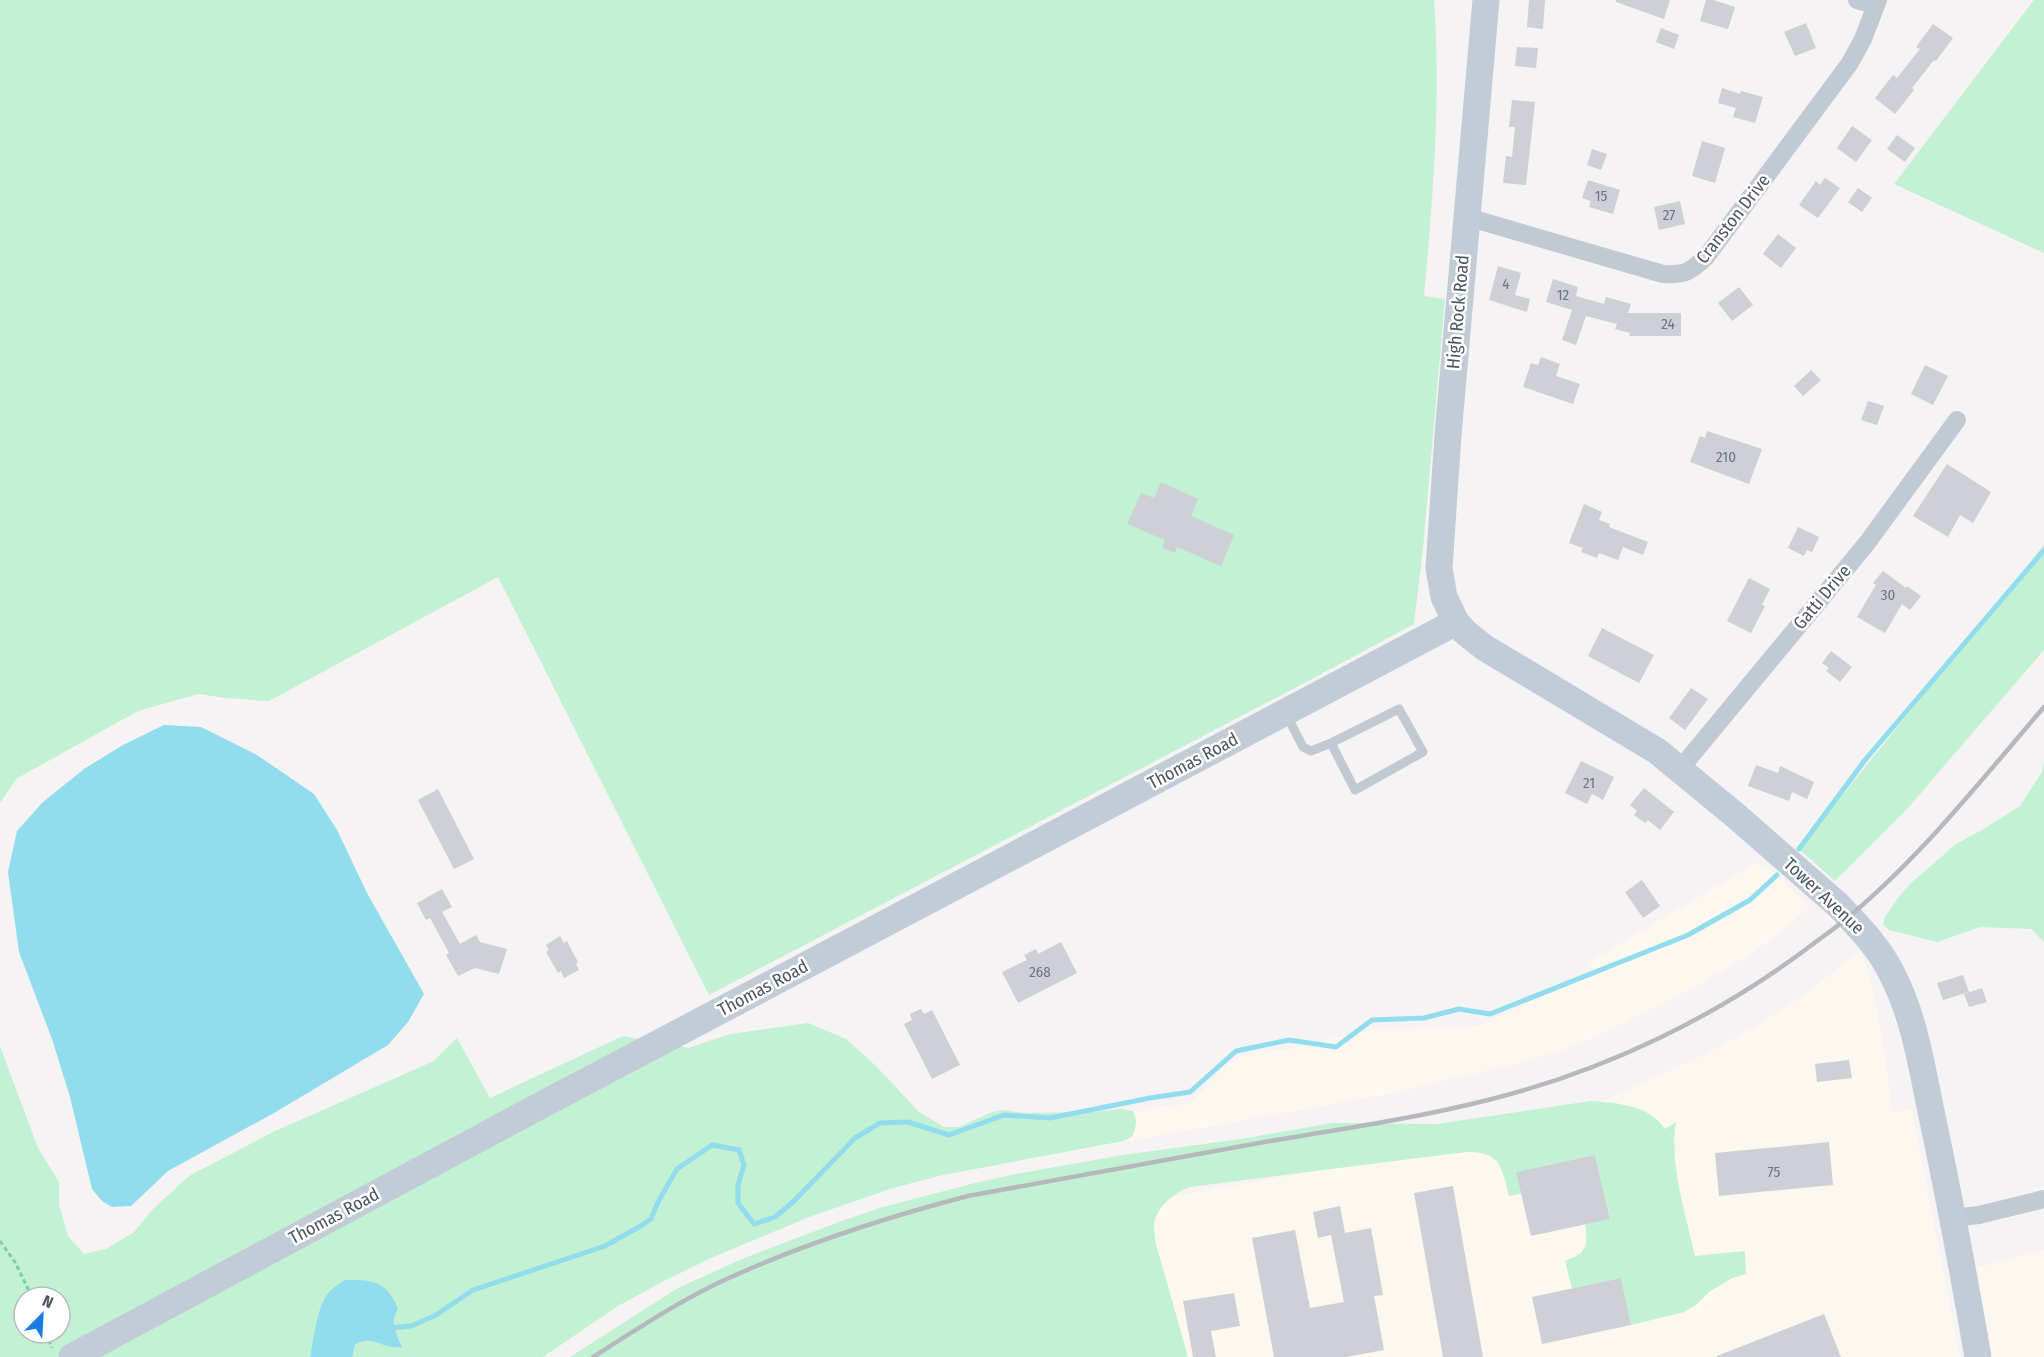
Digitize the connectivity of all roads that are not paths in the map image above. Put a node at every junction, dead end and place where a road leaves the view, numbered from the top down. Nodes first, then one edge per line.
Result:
1 (1486, 0) edge
2 (1857, 0) edge
3 (1876, 2) edge
4 (1467, 217) junction
5 (1957, 420) dead end
6 (1456, 622) junction
7 (1284, 712) junction
8 (1331, 743) junction
9 (1680, 769) junction
10 (2044, 1199) edge
11 (1952, 1218) junction
12 (62, 1354) edge
13 (1978, 1357) edge

1 - 4 main road, High Rock Road
2 - 3 street
3 - 4 street, Cranston Drive
4 - 6 main road, High Rock Road
5 - 9 street, Gatti Drive
6 - 7 main road, Thomas Road
6 - 9 main road, Tower Avenue
7 - 8 lane
7 - 12 main road, Thomas Road
8 - 8 lane
9 - 11 main road, Tower Avenue
10 - 11 street
11 - 13 main road, Tower Avenue

